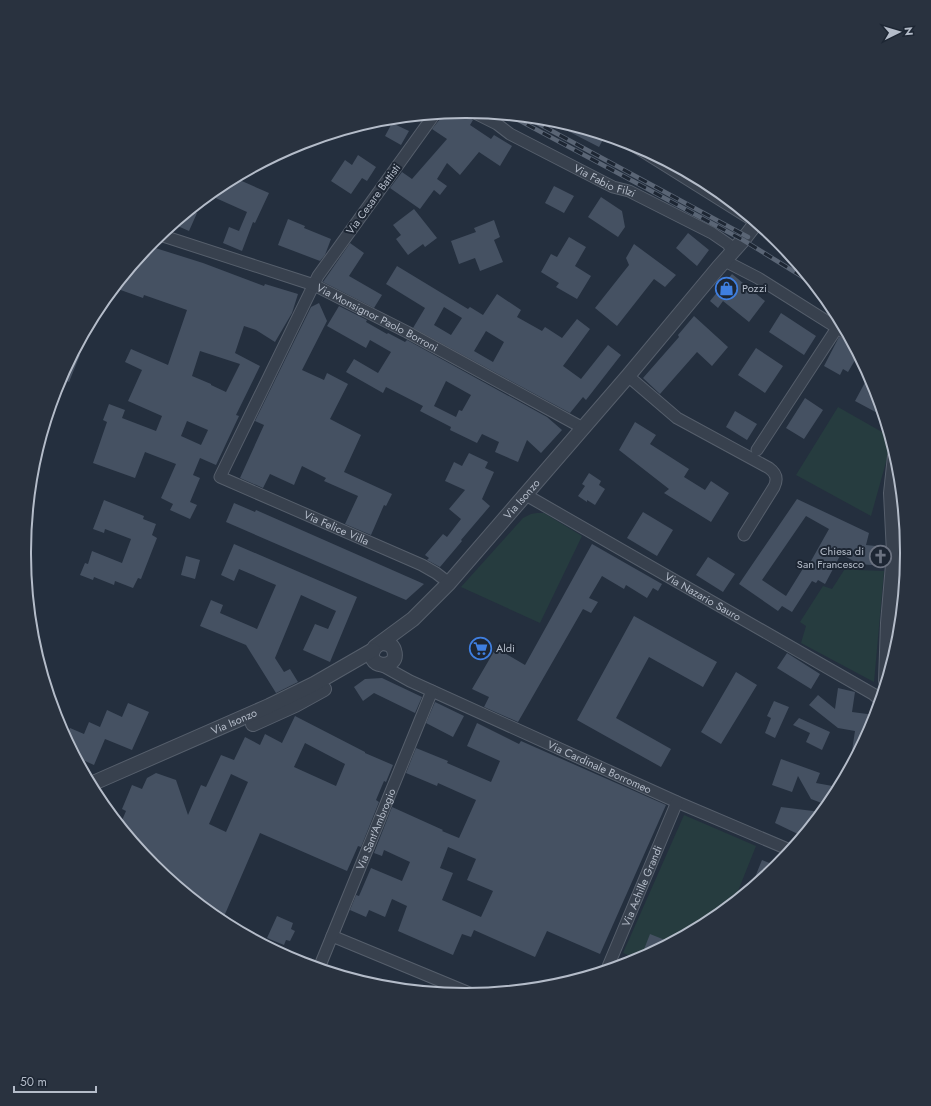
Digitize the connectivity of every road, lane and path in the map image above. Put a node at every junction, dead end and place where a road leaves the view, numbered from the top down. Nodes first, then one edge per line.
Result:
1 (486, 119) edge
2 (431, 120) edge
3 (752, 226) edge
4 (167, 237) edge
5 (729, 257) junction
6 (314, 285) junction
7 (837, 328) edge
8 (840, 333) edge
9 (628, 376) junction
10 (583, 428) junction
11 (757, 450) dead end
12 (893, 474) edge
13 (220, 477) joint
14 (526, 495) junction
15 (744, 535) dead end
16 (449, 583) junction
17 (888, 623) junction
18 (892, 638) edge
19 (386, 650) junction
20 (887, 658) edge
21 (381, 665) junction
22 (410, 681) junction
23 (432, 691) junction
24 (876, 696) edge
25 (96, 781) edge
26 (100, 788) edge
27 (677, 802) junction
28 (784, 848) edge
29 (332, 936) junction
30 (321, 962) edge
31 (610, 962) edge
32 (457, 988) edge

1 - 5 street, Via Fabio Filzi
2 - 6 street, Via Cesare Battisti
3 - 5 street, Via Isonzo
4 - 6 street, Via Monsignor Paolo Borroni
5 - 7 street, Via Fabio Filzi
5 - 9 street, Via Isonzo
6 - 10 street, Via Monsignor Paolo Borroni
6 - 13 street, Via Cesare Battisti
8 - 11 street
9 - 10 street, Via Isonzo
9 - 15 street
10 - 14 street, Via Isonzo
12 - 17 street
13 - 16 street, Via Felice Villa
14 - 16 street, Via Isonzo
14 - 24 street, Via Nazario Sauro
16 - 19 street, Via Isonzo
17 - 18 street
17 - 20 street
19 - 21 street
19 - 22 street
19 - 25 street, Via Isonzo
21 - 22 street, Via Cardinale Borromeo
21 - 26 street, Via Isonzo
22 - 23 street, Via Cardinale Borromeo
23 - 27 street, Via Cardinale Borromeo
23 - 29 street, Via Sant'Ambrogio
27 - 28 street, Via Cardinale Borromeo
27 - 31 street, Via Achille Grandi
29 - 30 street, Via Sant'Ambrogio
29 - 32 street

